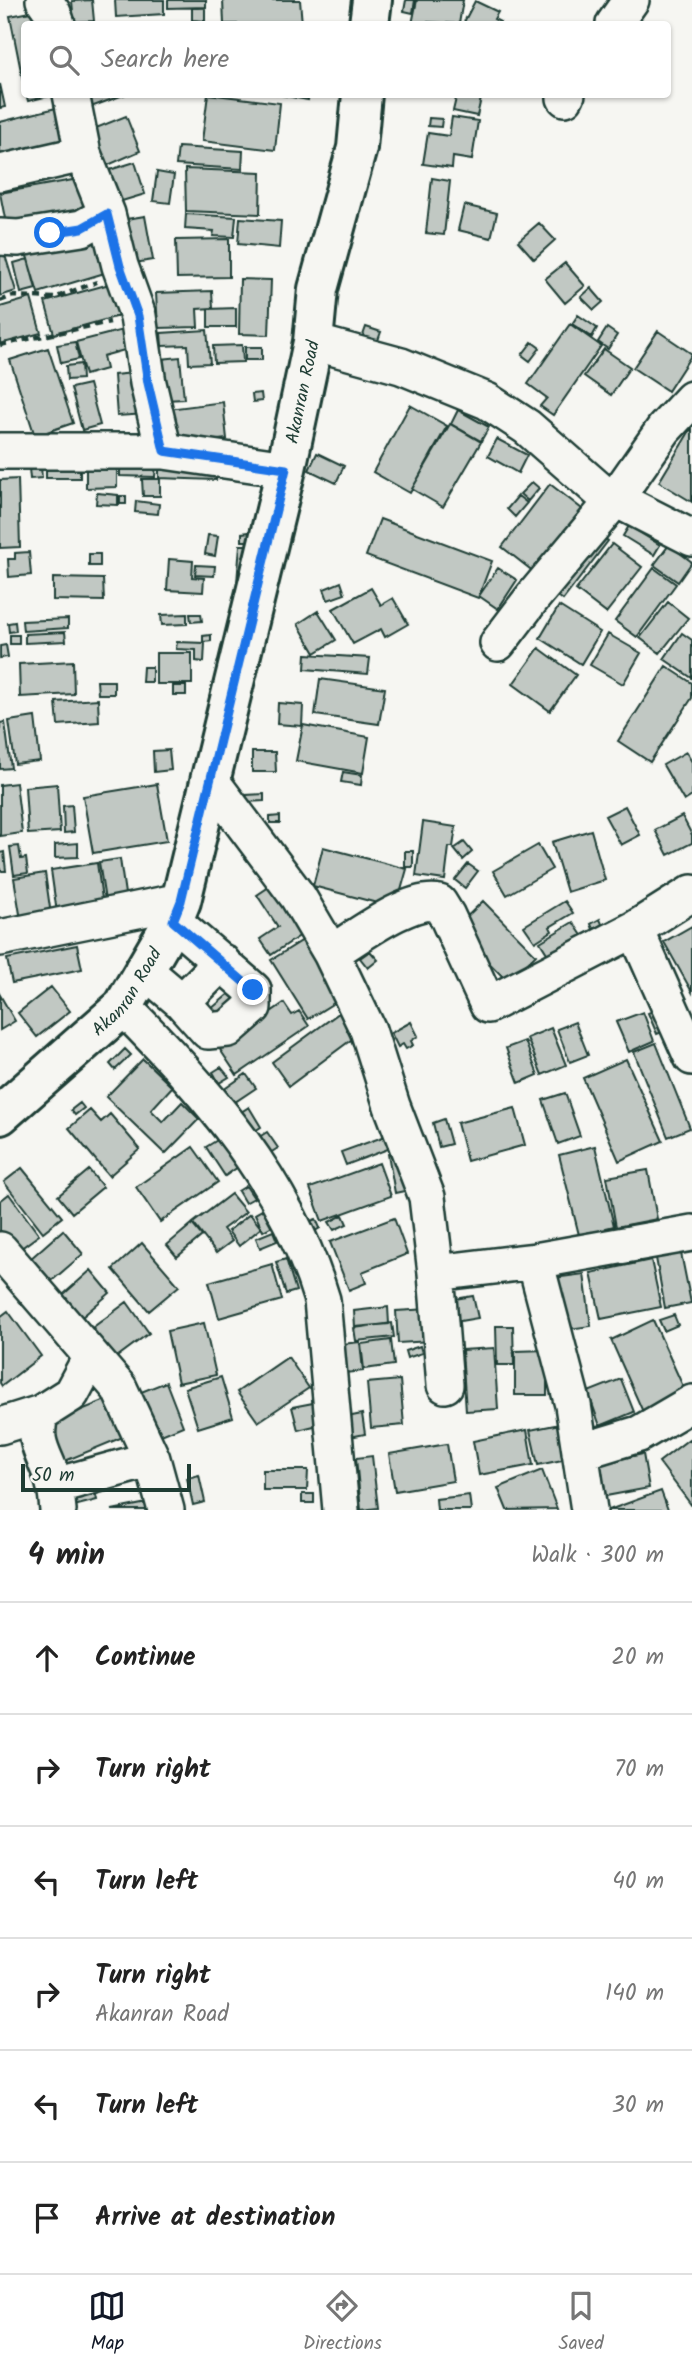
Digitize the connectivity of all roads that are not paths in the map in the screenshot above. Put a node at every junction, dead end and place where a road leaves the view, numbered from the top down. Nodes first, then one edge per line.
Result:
1 (44, 0) edge
2 (372, 0) edge
3 (631, 0) edge
4 (56, 21) edge
5 (369, 21) edge
6 (616, 21) edge
7 (72, 98) edge
8 (362, 98) edge
9 (83, 154) junction
10 (0, 173) edge
11 (107, 214) junction
12 (0, 237) edge
13 (313, 342) junction
14 (692, 399) edge
15 (0, 451) edge
16 (164, 451) junction
17 (286, 469) junction
18 (615, 499) junction
19 (692, 538) edge
20 (498, 643) dead end
21 (209, 778) junction
22 (692, 893) edge
23 (177, 911) junction
24 (635, 929) junction
25 (0, 938) edge
26 (331, 953) junction
27 (222, 962) junction
28 (143, 969) junction
29 (182, 1002) junction
30 (123, 1007) junction
31 (692, 1057) edge
32 (0, 1115) edge
33 (692, 1233) edge
34 (0, 1250) edge
35 (536, 1261) junction
36 (436, 1273) junction
37 (90, 1357) junction
38 (445, 1385) dead end
39 (692, 1403) edge
40 (41, 1413) junction
41 (0, 1426) edge
42 (580, 1452) junction
43 (152, 1459) junction
44 (57, 1498) edge
45 (166, 1510) edge
46 (341, 1510) edge
47 (589, 1510) edge

1 - 4 street
2 - 5 main road
3 - 6 street
7 - 9 street
8 - 13 main road, Akanran Road
9 - 10 street
9 - 11 street
11 - 12 street
11 - 16 street
13 - 17 main road, Akanran Road
13 - 18 street
14 - 18 street
15 - 16 street
16 - 17 street
17 - 21 main road, Akanran Road
18 - 19 street
18 - 20 street
21 - 23 main road, Akanran Road
21 - 26 street
22 - 24 street
23 - 25 street
23 - 27 street
23 - 28 main road, Akanran Road
24 - 26 street
24 - 31 street
26 - 36 street
27 - 29 street
27 - 29 street
28 - 29 street
28 - 30 main road, Akanran Road
30 - 32 main road, Akanran Road
30 - 46 street
33 - 35 street
34 - 37 street
35 - 36 street
35 - 42 street
36 - 38 street
37 - 40 street
37 - 43 street
39 - 42 street
40 - 41 street
40 - 44 street
42 - 47 street
43 - 44 street
43 - 45 street

